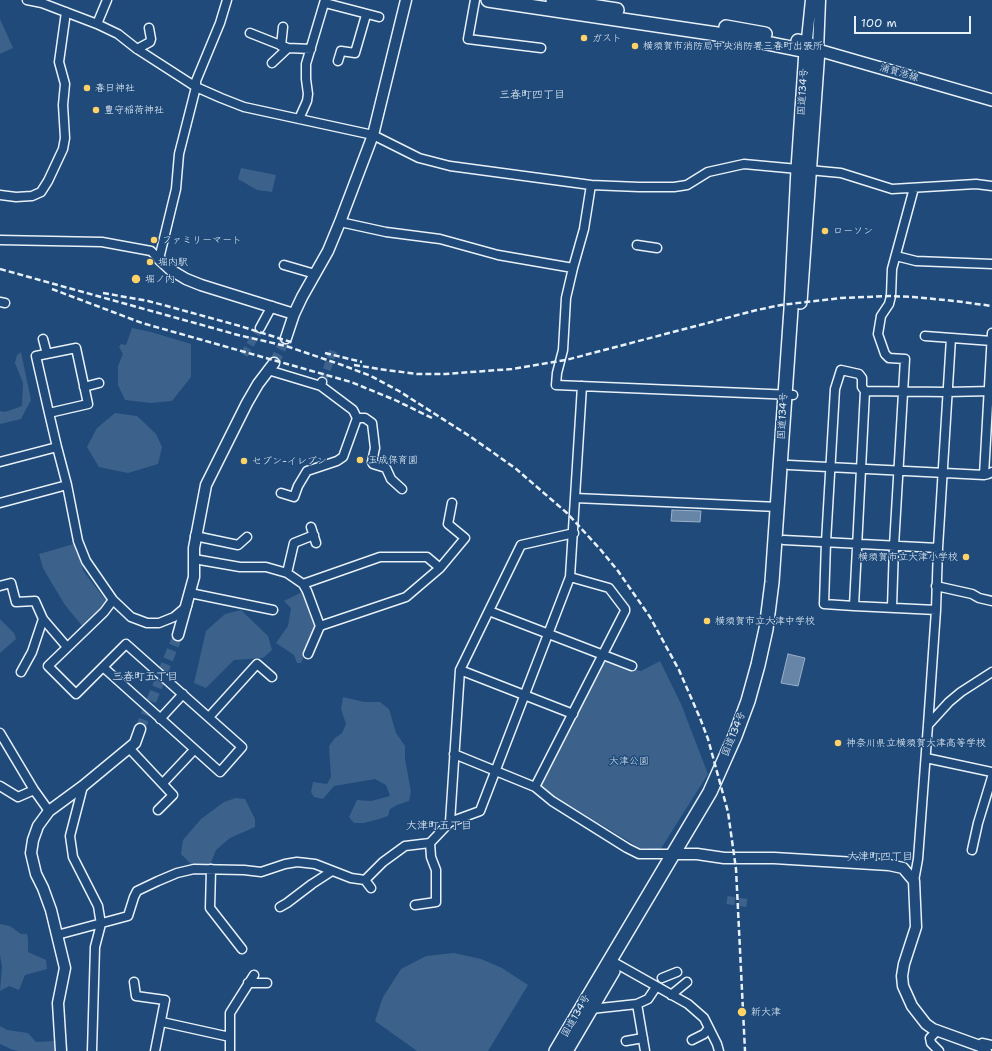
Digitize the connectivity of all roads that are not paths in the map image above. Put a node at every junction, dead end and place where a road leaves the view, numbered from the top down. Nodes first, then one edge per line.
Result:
1 (27, 0) edge
2 (107, 0) edge
3 (226, 0) edge
4 (406, 0) edge
5 (475, 0) edge
6 (488, 0) edge
7 (553, 0) edge
8 (811, 0) edge
9 (820, 0) edge
10 (325, 2) edge
11 (66, 12) junction
12 (366, 15) junction
13 (379, 17) dead end
14 (97, 24) junction
15 (283, 27) dead end
16 (149, 28) dead end
17 (250, 33) dead end
18 (284, 47) junction
19 (541, 48) dead end
20 (810, 48) junction
21 (138, 49) junction
22 (311, 49) junction
23 (338, 61) dead end
24 (272, 63) dead end
25 (196, 87) junction
26 (992, 100) edge
27 (299, 119) junction
28 (373, 135) junction
29 (803, 170) junction
30 (591, 185) junction
31 (992, 186) edge
32 (914, 188) junction
33 (0, 195) edge
34 (340, 222) junction
35 (0, 240) edge
36 (637, 245) dead end
37 (657, 248) dead end
38 (896, 256) junction
39 (158, 259) junction
40 (992, 264) edge
41 (284, 265) dead end
42 (573, 268) junction
43 (315, 274) junction
44 (272, 306) junction
45 (294, 314) junction
46 (260, 328) tunnel mouth
47 (992, 334) edge
48 (925, 336) dead end
49 (286, 338) tunnel mouth
50 (951, 338) junction
51 (44, 340) dead end
52 (992, 341) edge
53 (47, 354) junction
54 (271, 366) joint
55 (99, 383) dead end
56 (582, 386) junction
57 (84, 387) junction
58 (865, 391) junction
59 (990, 391) edge
60 (904, 392) junction
61 (948, 392) junction
62 (789, 395) junction
63 (49, 413) junction
64 (357, 418) junction
65 (57, 447) junction
66 (0, 462) edge
67 (789, 465) junction
68 (830, 467) junction
69 (861, 468) junction
70 (899, 470) junction
71 (943, 472) junction
72 (988, 473) edge
73 (67, 486) junction
74 (402, 488) dead end
75 (281, 493) dead end
76 (575, 498) junction
77 (0, 503) edge
78 (452, 503) dead end
79 (778, 507) junction
80 (574, 533) junction
81 (314, 535) dead end
82 (195, 536) junction
83 (247, 538) dead end
84 (784, 540) junction
85 (826, 542) junction
86 (857, 544) junction
87 (894, 546) junction
88 (938, 548) junction
89 (194, 559) junction
90 (440, 568) junction
91 (287, 573) junction
92 (570, 577) junction
93 (303, 584) junction
94 (0, 586) edge
95 (936, 586) junction
96 (190, 593) junction
97 (113, 600) junction
98 (992, 601) edge
99 (187, 606) junction
100 (854, 606) junction
101 (892, 607) junction
102 (273, 610) dead end
103 (936, 610) junction
104 (489, 611) junction
105 (42, 619) junction
106 (320, 626) junction
107 (549, 634) junction
108 (178, 635) tunnel mouth
109 (67, 647) junction
110 (308, 654) dead end
111 (603, 655) junction
112 (632, 666) dead end
113 (103, 667) junction
114 (460, 670) junction
115 (21, 672) dead end
116 (992, 672) edge
117 (272, 677) dead end
118 (184, 694) junction
119 (524, 694) junction
120 (573, 714) junction
121 (209, 717) junction
122 (160, 718) junction
123 (928, 725) junction
124 (140, 729) tunnel mouth
125 (0, 733) edge
126 (129, 748) junction
127 (194, 750) junction
128 (454, 754) junction
129 (926, 758) junction
130 (496, 771) junction
131 (992, 772) edge
132 (992, 777) edge
133 (163, 783) junction
134 (0, 786) edge
135 (83, 786) junction
136 (535, 787) junction
137 (34, 790) junction
138 (158, 810) dead end
139 (50, 811) junction
140 (450, 822) junction
141 (430, 843) junction
142 (972, 850) dead end
143 (677, 854) junction
144 (211, 869) junction
145 (332, 870) junction
146 (365, 880) junction
147 (914, 880) junction
148 (371, 888) dead end
149 (415, 905) dead end
150 (280, 907) dead end
151 (100, 924) junction
152 (57, 935) junction
153 (242, 949) dead end
154 (617, 964) junction
155 (677, 972) dead end
156 (254, 975) dead end
157 (662, 978) dead end
158 (134, 982) dead end
159 (687, 982) dead end
160 (248, 983) junction
161 (267, 983) dead end
162 (656, 987) junction
163 (671, 996) junction
164 (637, 1004) junction
165 (591, 1009) junction
166 (162, 1022) junction
167 (709, 1028) junction
168 (938, 1030) junction
169 (230, 1037) junction
170 (643, 1038) junction
171 (692, 1040) dead end
172 (626, 1041) dead end
173 (992, 1045) edge
174 (983, 1048) edge
175 (61, 1051) edge
176 (92, 1051) edge
177 (155, 1051) edge
178 (230, 1051) edge
179 (556, 1051) edge
180 (566, 1051) edge
181 (645, 1051) edge
182 (719, 1051) edge
183 (939, 1051) edge

1 - 11 street
2 - 14 street
3 - 25 street
4 - 28 street
5 - 19 street
6 - 20 highway
7 - 20 highway
8 - 20 street
9 - 20 street
10 - 12 street
10 - 22 street
11 - 14 street
11 - 33 street
12 - 13 street
12 - 23 street
14 - 21 street
15 - 18 street
16 - 21 street
17 - 18 street
18 - 22 street
18 - 24 street
20 - 26 main road, 浦賀港線
20 - 29 highway, 国道134号
21 - 25 street
22 - 27 street
25 - 27 street
25 - 39 street
27 - 28 street
28 - 30 street
28 - 34 street
29 - 30 street
29 - 32 street
29 - 62 highway, 国道134号
30 - 42 street
31 - 32 street
32 - 38 street
34 - 42 street
34 - 43 street
35 - 39 street
36 - 37 street
38 - 40 street
38 - 60 street
39 - 44 street
41 - 43 street
42 - 56 street
43 - 45 street
44 - 45 street
44 - 46 street
45 - 49 street
47 - 52 street
48 - 50 street
50 - 52 street
50 - 61 street
51 - 53 street
52 - 59 street
53 - 57 street
53 - 63 street
54 - 64 street
54 - 82 street
55 - 57 street
56 - 62 street
56 - 76 street
57 - 63 street
58 - 60 street
58 - 68 street
58 - 69 street
59 - 61 street
59 - 72 street
60 - 61 street
60 - 70 street
61 - 71 street
62 - 67 highway, 国道134号
62 - 79 highway, 国道134号
63 - 65 street
64 - 74 street
64 - 75 street
65 - 66 street
65 - 73 street
67 - 68 street
67 - 84 highway, 国道134号
68 - 69 street
68 - 85 street
69 - 70 street
69 - 86 street
70 - 71 street
70 - 87 street
71 - 72 street
71 - 88 street
73 - 77 street
73 - 97 street
76 - 79 street
76 - 80 street
78 - 90 street
79 - 143 highway, 国道134号
80 - 92 street
80 - 104 street
81 - 91 street
82 - 83 street
82 - 89 street
84 - 85 street
84 - 143 highway, 国道134号
85 - 86 street
85 - 100 street
86 - 87 street
86 - 100 street
87 - 88 street
87 - 101 street
88 - 95 street
89 - 91 street
89 - 96 street
90 - 93 street
90 - 106 street
91 - 93 street
92 - 107 street
92 - 111 street
93 - 106 street
94 - 105 street
95 - 98 street
95 - 103 street
96 - 99 street
96 - 102 street
97 - 99 street
97 - 109 street
99 - 108 street
100 - 101 street
101 - 103 street
103 - 123 street
104 - 107 street
104 - 114 street
105 - 109 street
105 - 115 street
106 - 110 street
107 - 111 street
107 - 119 street
109 - 113 street
111 - 112 street
111 - 120 street
113 - 118 street
113 - 122 street
114 - 119 street
114 - 128 street
116 - 123 street
117 - 121 street
118 - 121 street
118 - 122 street
119 - 120 street
119 - 130 street
120 - 136 street
121 - 127 street
122 - 127 street
123 - 129 street
124 - 126 street
125 - 137 street
126 - 133 street
126 - 135 street
127 - 133 street
128 - 130 street
128 - 140 street
129 - 131 street
129 - 147 street
130 - 136 street
130 - 140 street
132 - 142 street
133 - 138 street
134 - 137 street
135 - 139 street
135 - 151 street
136 - 143 street
137 - 139 street
139 - 152 street
140 - 141 street
141 - 146 street
141 - 149 street
143 - 147 street
143 - 154 highway, 国道134号
143 - 179 highway, 国道134号
144 - 145 street
144 - 151 street
144 - 153 street
145 - 146 street
145 - 150 street
146 - 148 street
147 - 168 street
151 - 152 street
151 - 176 street
152 - 175 street
154 - 162 street
154 - 165 highway, 国道134号
155 - 157 street
156 - 160 street
158 - 166 street
159 - 163 street
160 - 161 street
160 - 169 street
162 - 163 street
162 - 164 street
163 - 167 street
164 - 165 street
164 - 170 street
165 - 180 highway, 国道134号
166 - 169 street
166 - 177 street
167 - 171 street
167 - 182 street
168 - 174 street
168 - 183 street
169 - 178 street
170 - 172 street
170 - 181 street
173 - 174 street

